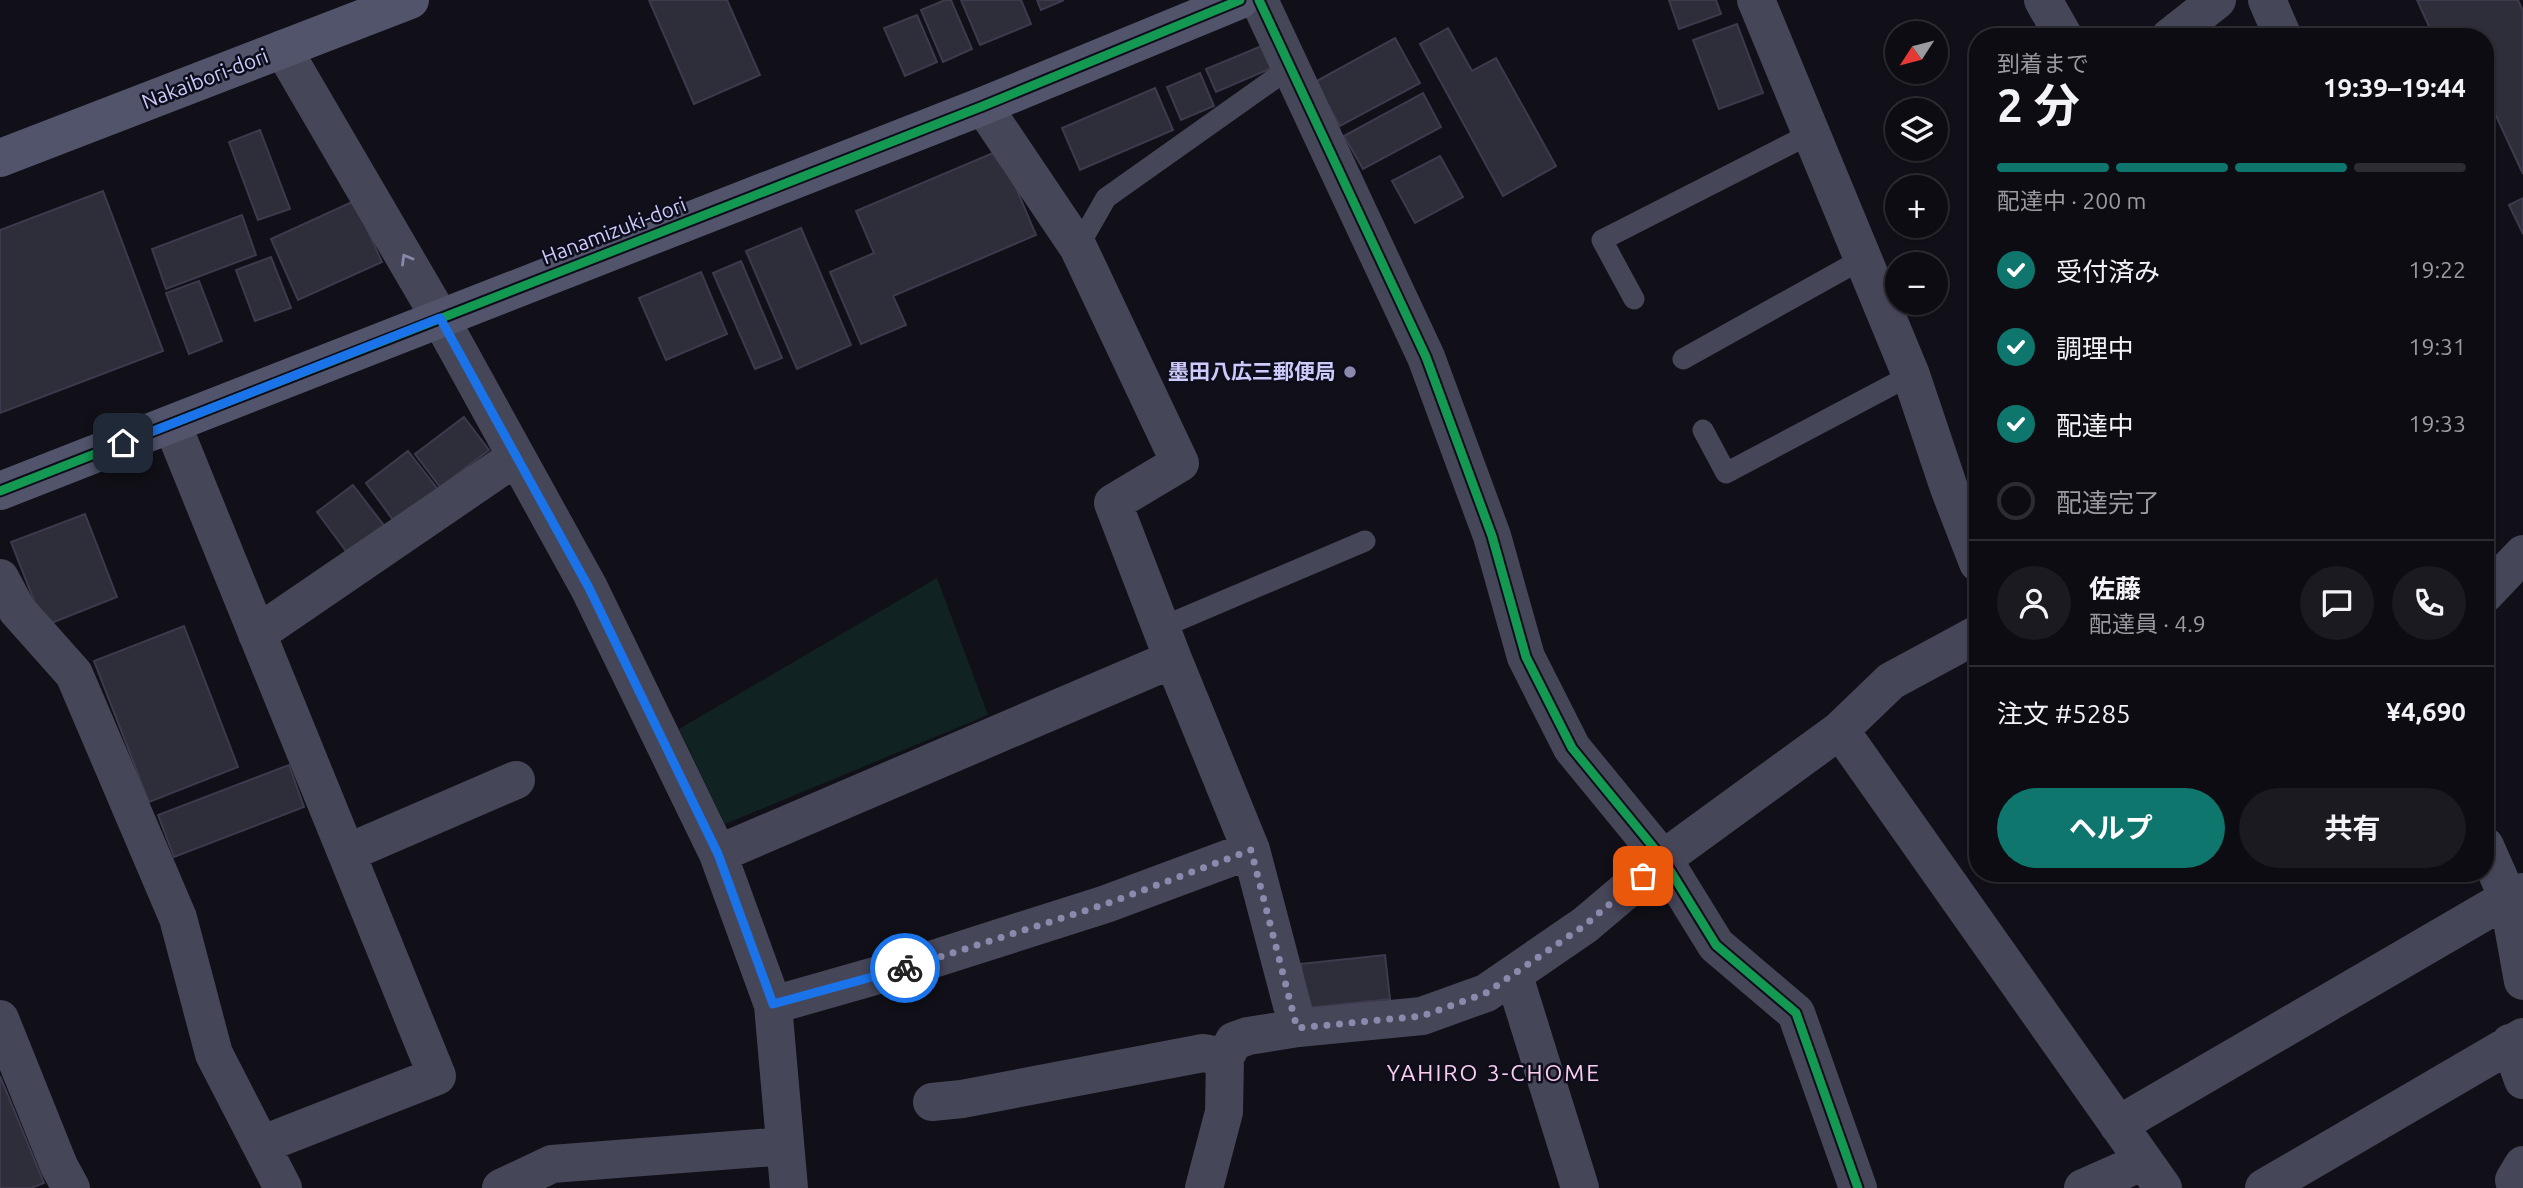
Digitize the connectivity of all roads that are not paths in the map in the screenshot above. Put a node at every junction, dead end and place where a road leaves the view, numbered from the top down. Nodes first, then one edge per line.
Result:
1 (410, 0) edge
2 (1240, 0) edge
3 (1259, 0) edge
4 (1756, 0) edge
5 (2043, 0) edge
6 (2217, 0) edge
7 (2267, 0) edge
8 (2059, 28) edge
9 (2181, 28) edge
10 (2279, 28) edge
11 (283, 49) junction
12 (1291, 67) junction
13 (983, 106) junction
14 (1812, 133) junction
15 (0, 158) edge
16 (1078, 247) junction
17 (1864, 258) junction
18 (1634, 299) dead end
19 (440, 318) junction
20 (1683, 359) dead end
21 (1912, 374) junction
22 (172, 424) junction
23 (1703, 430) dead end
24 (516, 457) junction
25 (1963, 482) edge
26 (0, 491) edge
27 (1969, 514) edge
28 (1365, 541) dead end
29 (2523, 554) edge
30 (0, 578) edge
31 (2494, 585) edge
32 (257, 635) junction
33 (1969, 639) edge
34 (1166, 643) junction
35 (1840, 730) junction
36 (516, 780) dead end
37 (1251, 850) junction
38 (347, 853) junction
39 (718, 854) junction
40 (1663, 859) junction
41 (2494, 860) edge
42 (2516, 895) edge
43 (1514, 976) junction
44 (2523, 981) edge
45 (773, 1004) junction
46 (0, 1019) edge
47 (1297, 1028) junction
48 (2517, 1040) edge
49 (1225, 1057) junction
50 (2523, 1080) edge
51 (932, 1102) dead end
52 (2118, 1125) junction
53 (261, 1146) junction
54 (785, 1146) junction
55 (2523, 1165) edge
56 (2153, 1174) edge
57 (71, 1188) edge
58 (283, 1188) edge
59 (501, 1188) edge
60 (789, 1188) edge
61 (1204, 1188) edge
62 (1580, 1188) edge
63 (1858, 1188) edge
64 (2083, 1188) edge
65 (2264, 1188) edge
66 (2516, 1188) edge

1 - 11 street, Nakaibori-dori
2 - 13 street, Hanamizuki-dori
3 - 12 street
4 - 14 street
5 - 8 street
6 - 9 street
7 - 10 street
11 - 15 street, Nakaibori-dori
19 -> 11 street
12 - 16 lane
12 - 40 street
13 - 16 street
13 - 19 street, Hanamizuki-dori
14 - 17 street
14 - 18 lane
16 - 34 street
17 - 20 lane
17 - 21 street
19 - 22 street, Hanamizuki-dori
19 - 24 street
21 - 23 lane
21 - 25 street
22 - 26 street, Hanamizuki-dori
22 - 32 street
24 - 32 street
24 - 39 street
25 - 27 street
28 - 34 lane
29 - 31 street
30 - 53 street
32 - 38 street
33 - 35 street
34 - 37 street
34 - 39 street
35 - 40 street
35 - 52 street
36 - 38 street
37 - 45 street
37 - 47 street
38 - 53 street
39 - 45 street
40 - 43 street
40 - 63 street
41 - 42 street
42 - 44 street
42 - 52 street
43 - 47 street
43 - 62 street
45 - 54 street
46 - 57 street
47 - 49 street
48 - 50 street
48 - 65 street
49 - 51 street
49 - 61 street
52 - 56 street
53 - 58 street
54 - 59 street
54 - 60 street
55 - 66 street
56 - 64 street

